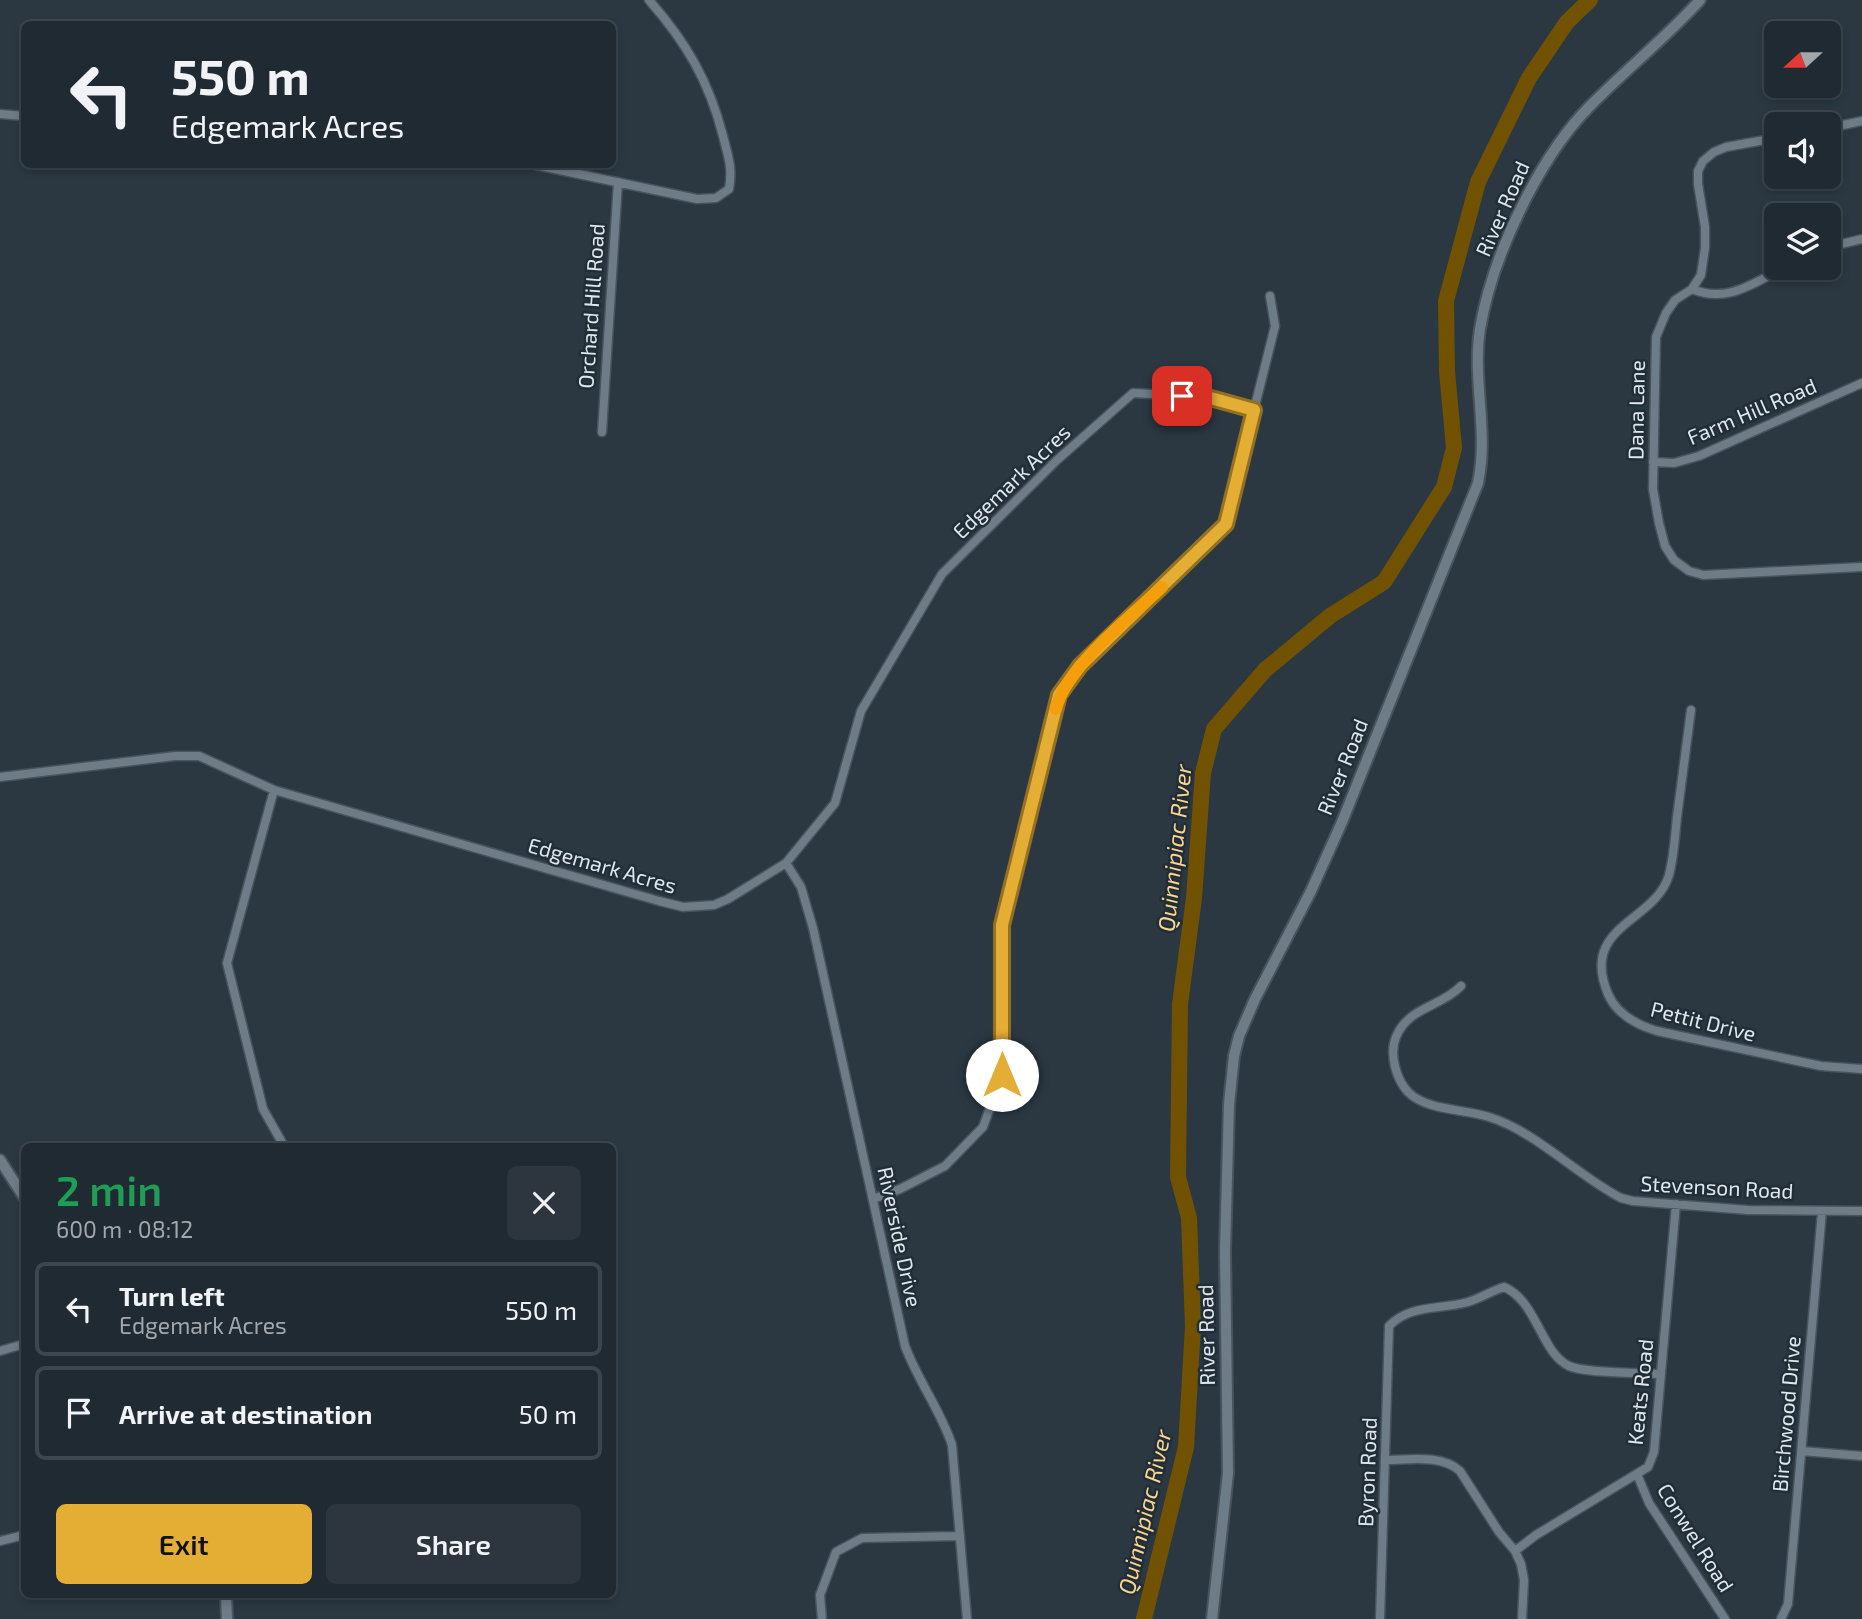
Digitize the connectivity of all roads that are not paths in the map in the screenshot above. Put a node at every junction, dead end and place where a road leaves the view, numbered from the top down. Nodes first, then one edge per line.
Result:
1 (649, 0) edge
2 (1700, 0) edge
3 (0, 114) edge
4 (21, 116) edge
5 (1862, 121) edge
6 (1841, 125) edge
7 (1764, 140) edge
8 (549, 168) edge
9 (618, 183) junction
10 (1862, 239) edge
11 (1841, 244) edge
12 (1764, 278) edge
13 (1692, 289) junction
14 (1270, 296) dead end
15 (1862, 383) edge
16 (1254, 410) junction
17 (602, 432) dead end
18 (1653, 463) junction
19 (1862, 567) edge
20 (1691, 710) dead end
21 (0, 777) edge
22 (274, 790) junction
23 (786, 863) junction
24 (1461, 986) dead end
25 (1862, 1069) edge
26 (282, 1143) edge
27 (0, 1160) edge
28 (21, 1192) edge
29 (873, 1199) junction
30 (1676, 1205) junction
31 (1822, 1211) junction
32 (1862, 1211) edge
33 (21, 1345) edge
34 (0, 1351) edge
35 (1661, 1374) junction
36 (1802, 1451) junction
37 (1862, 1456) edge
38 (1386, 1460) junction
39 (1637, 1474) junction
40 (21, 1536) edge
41 (960, 1536) junction
42 (0, 1541) edge
43 (1516, 1551) junction
44 (226, 1598) edge
45 (228, 1619) edge
46 (822, 1619) edge
47 (968, 1619) edge
48 (1212, 1619) edge
49 (1380, 1619) edge
50 (1522, 1619) edge
51 (1725, 1619) edge
52 (1782, 1619) edge

1 - 9 street
2 - 48 main road, River Road
3 - 4 street
5 - 6 street
7 - 13 street, Dana Lane
8 - 9 street
9 - 17 street, Orchard Hill Road
10 - 11 street
12 - 13 street
13 - 18 street, Dana Lane
14 - 16 street
15 - 18 street, Farm Hill Road
16 - 23 street, Edgemark Acres
16 - 29 street
18 - 19 street, Dana Lane
20 - 25 street, Pettit Drive
21 - 22 street, Edgemark Acres
22 - 23 street, Edgemark Acres
22 - 26 street
23 - 29 street, Riverside Drive
24 - 30 street, Stevenson Road
27 - 28 main road
29 - 41 street, Riverside Drive
30 - 31 street, Stevenson Road
30 - 35 street, Keats Road
31 - 32 street, Stevenson Road
31 - 36 street, Birchwood Drive
33 - 34 street
35 - 38 street, Byron Road
35 - 39 street, Keats Road
36 - 37 street
36 - 52 street, Birchwood Drive
38 - 43 street
38 - 49 street, Byron Road
39 - 43 street, Keats Road
39 - 51 street, Conwel Road
40 - 42 street
41 - 46 street
41 - 47 street, Riverside Drive
43 - 50 street
44 - 45 main road

